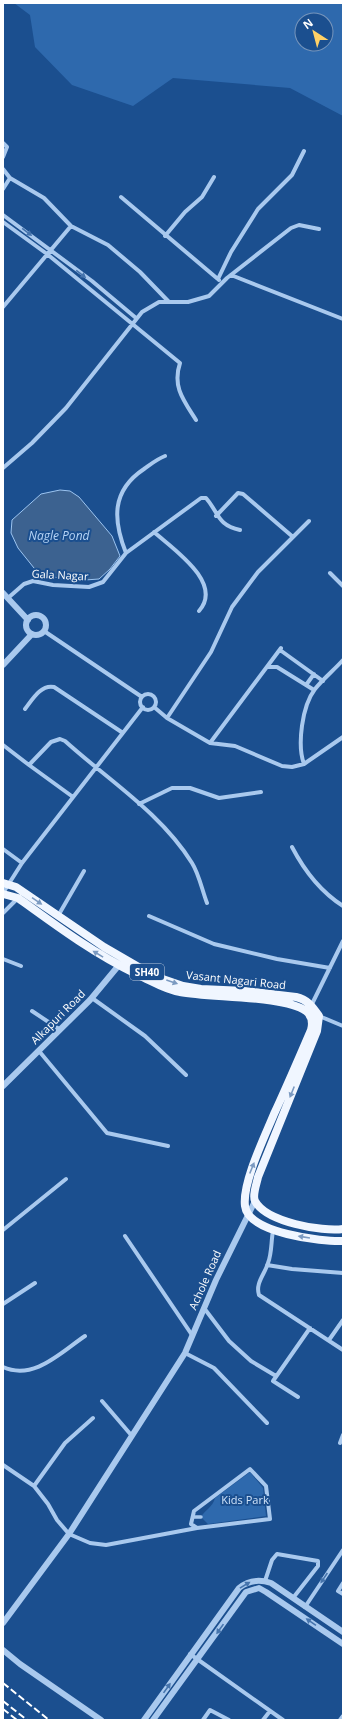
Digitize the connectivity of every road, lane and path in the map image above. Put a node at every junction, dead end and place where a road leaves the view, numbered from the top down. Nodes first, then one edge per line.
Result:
1 (3, 143) edge
2 (304, 151) dead end
3 (3, 157) edge
4 (3, 169) edge
5 (214, 177) dead end
6 (10, 178) junction
7 (3, 189) edge
8 (121, 197) dead end
9 (3, 215) edge
10 (3, 222) edge
11 (71, 226) junction
12 (319, 229) dead end
13 (165, 236) junction
14 (49, 252) junction
15 (231, 275) junction
16 (218, 279) junction
17 (222, 283) junction
18 (169, 302) junction
19 (3, 308) edge
20 (136, 318) junction
21 (343, 319) edge
22 (132, 322) junction
23 (196, 420) dead end
24 (165, 456) dead end
25 (3, 468) edge
26 (216, 516) junction
27 (308, 521) dead end
28 (240, 530) dead end
29 (154, 532) junction
30 (293, 537) junction
31 (126, 553) junction
32 (330, 573) dead end
33 (343, 586) edge
34 (3, 593) edge
35 (8, 598) junction
36 (199, 611) dead end
37 (28, 620) junction
38 (44, 631) junction
39 (32, 634) junction
40 (343, 660) edge
41 (3, 665) edge
42 (267, 667) junction
43 (314, 674) junction
44 (323, 681) junction
45 (306, 685) junction
46 (314, 690) junction
47 (142, 698) junction
48 (143, 707) junction
49 (154, 707) junction
50 (25, 709) dead end
51 (167, 718) junction
52 (122, 733) junction
53 (343, 737) edge
54 (210, 743) junction
55 (3, 745) edge
56 (304, 764) junction
57 (29, 765) junction
58 (95, 768) junction
59 (261, 792) dead end
60 (73, 797) junction
61 (139, 804) junction
62 (292, 847) dead end
63 (3, 849) edge
64 (22, 863) junction
65 (84, 871) dead end
66 (6, 883) edge
67 (3, 894) edge
68 (18, 898) junction
69 (207, 903) dead end
70 (343, 906) edge
71 (3, 914) edge
72 (58, 916) junction
73 (149, 916) dead end
74 (54, 924) junction
75 (343, 941) edge
76 (3, 959) edge
77 (121, 962) junction
78 (21, 966) dead end
79 (330, 968) junction
80 (92, 998) junction
81 (310, 1008) junction
82 (32, 1011) dead end
83 (319, 1016) junction
84 (343, 1026) edge
85 (59, 1029) junction
86 (39, 1051) junction
87 (186, 1075) dead end
88 (3, 1086) edge
89 (168, 1146) dead end
90 (66, 1179) dead end
91 (255, 1201) junction
92 (248, 1214) junction
93 (3, 1230) edge
94 (343, 1230) edge
95 (273, 1231) junction
96 (125, 1236) dead end
97 (343, 1241) edge
98 (267, 1265) junction
99 (343, 1273) edge
100 (36, 1282) dead end
101 (3, 1304) edge
102 (204, 1308) junction
103 (343, 1320) edge
104 (310, 1328) junction
105 (192, 1335) junction
106 (85, 1336) dead end
107 (329, 1340) junction
108 (343, 1350) edge
109 (185, 1353) junction
110 (3, 1367) edge
111 (276, 1376) junction
112 (298, 1397) dead end
113 (102, 1401) dead end
114 (93, 1418) dead end
115 (267, 1423) dead end
116 (343, 1435) edge
117 (132, 1436) junction
118 (340, 1443) dead end
119 (3, 1465) edge
120 (34, 1486) junction
121 (193, 1517) junction
122 (200, 1517) dead end
123 (197, 1528) junction
124 (69, 1534) junction
125 (343, 1550) edge
126 (262, 1581) junction
127 (343, 1583) edge
128 (259, 1588) junction
129 (343, 1594) edge
130 (293, 1598) junction
131 (305, 1606) junction
132 (3, 1623) edge
133 (343, 1632) edge
134 (343, 1644) edge
135 (3, 1650) edge
136 (190, 1654) junction
137 (198, 1660) junction
138 (270, 1711) junction
139 (343, 1716) edge
140 (275, 1718) edge
141 (101, 1720) edge
142 (144, 1720) edge
143 (153, 1720) edge
144 (203, 1720) edge
145 (229, 1720) edge
146 (263, 1720) edge
147 (283, 1720) edge
148 (340, 1720) edge

1 - 3 street
2 - 16 street
4 - 6 street
5 - 13 street
6 - 7 street
6 - 11 street
8 - 13 street
9 -> 14 street
10 - 14 street
11 - 14 street
11 - 18 street
12 - 15 street
13 - 16 street
14 - 19 street
14 -> 20 street
14 - 22 street
15 - 17 street
15 - 21 street
16 - 17 street
17 - 18 street
18 - 20 street
20 - 22 street
22 - 23 street
22 - 25 street
24 - 31 street
26 - 28 street
26 - 29 street, Gala Nagar
26 - 30 street
27 - 30 street
29 - 31 street, Gala Nagar
29 - 36 street
30 - 51 street
31 - 35 street, Gala Nagar
32 - 33 street
34 - 35 street
35 - 37 street
37 - 38 street
37 - 39 street
38 - 39 street
38 - 47 street
39 - 41 street
40 - 44 street
42 - 43 street
42 - 45 street
42 - 54 street
43 - 44 street
43 - 45 street
44 - 46 street
45 - 46 street
46 - 56 street
47 - 48 street
47 - 49 street
48 - 49 street
48 - 52 street
49 - 51 street
50 - 52 street
51 - 54 street
52 - 58 street
53 - 56 street
54 - 56 street
55 - 57 street
57 - 58 street
57 - 60 street
58 - 60 street
58 - 61 street
59 - 61 street
60 - 64 street
61 - 69 street
62 - 70 street
63 - 64 street
64 - 66 street
65 - 72 street
66 - 67 street
66 -> 72 main road, Vasant Nagari Road / SH40
67 - 68 main road, Vasant Nagari Road / SH40
68 - 71 street
68 - 74 main road, Vasant Nagari Road / SH40
72 - 74 street
72 - 77 main road, Vasant Nagari Road / SH40
73 - 79 street
77 -> 74 main road, Vasant Nagari Road / SH40
75 - 79 street
76 - 78 street
77 - 80 street, Alkapuri Road
77 - 81 main road, Vasant Nagari Road / SH40
79 - 81 street
80 - 85 street, Alkapuri Road
80 - 87 street
81 - 83 main road
92 -> 81 main road
82 - 85 street
83 - 84 street
83 -> 91 main road, Achole Road
85 - 86 street, Alkapuri Road
86 - 88 street, Alkapuri Road
86 - 89 street
90 - 93 street
91 - 92 street, Achole Road
91 - 94 main road
92 - 95 main road
92 - 102 street, Achole Road
97 -> 95 main road
95 - 98 street
96 - 105 street
98 - 99 street
98 - 104 street
100 - 101 street
102 - 105 street, Achole Road
102 - 111 street
103 - 107 street
104 - 107 street
104 - 111 street
105 - 109 street, Achole Road
106 - 110 street
107 - 108 street
109 - 115 street
109 - 117 street, Achole Road
111 - 112 street
113 - 117 street
114 - 120 street
116 - 118 street
117 - 124 street, Achole Road
119 - 120 street
120 - 124 street
121 - 122 street
121 - 123 street
121 - 123 street
123 - 124 street
124 - 132 street, Achole Road
125 -> 131 street
126 - 128 street
126 - 130 street
126 - 130 street
136 -> 126 street
127 - 129 street
134 -> 128 street
128 -> 137 street
130 - 131 street
131 - 133 street
135 - 141 street
136 - 137 street
142 -> 136 street
137 - 138 street
137 - 143 street
138 - 140 street
138 - 146 street
139 - 148 street
140 - 147 street
144 - 145 street

